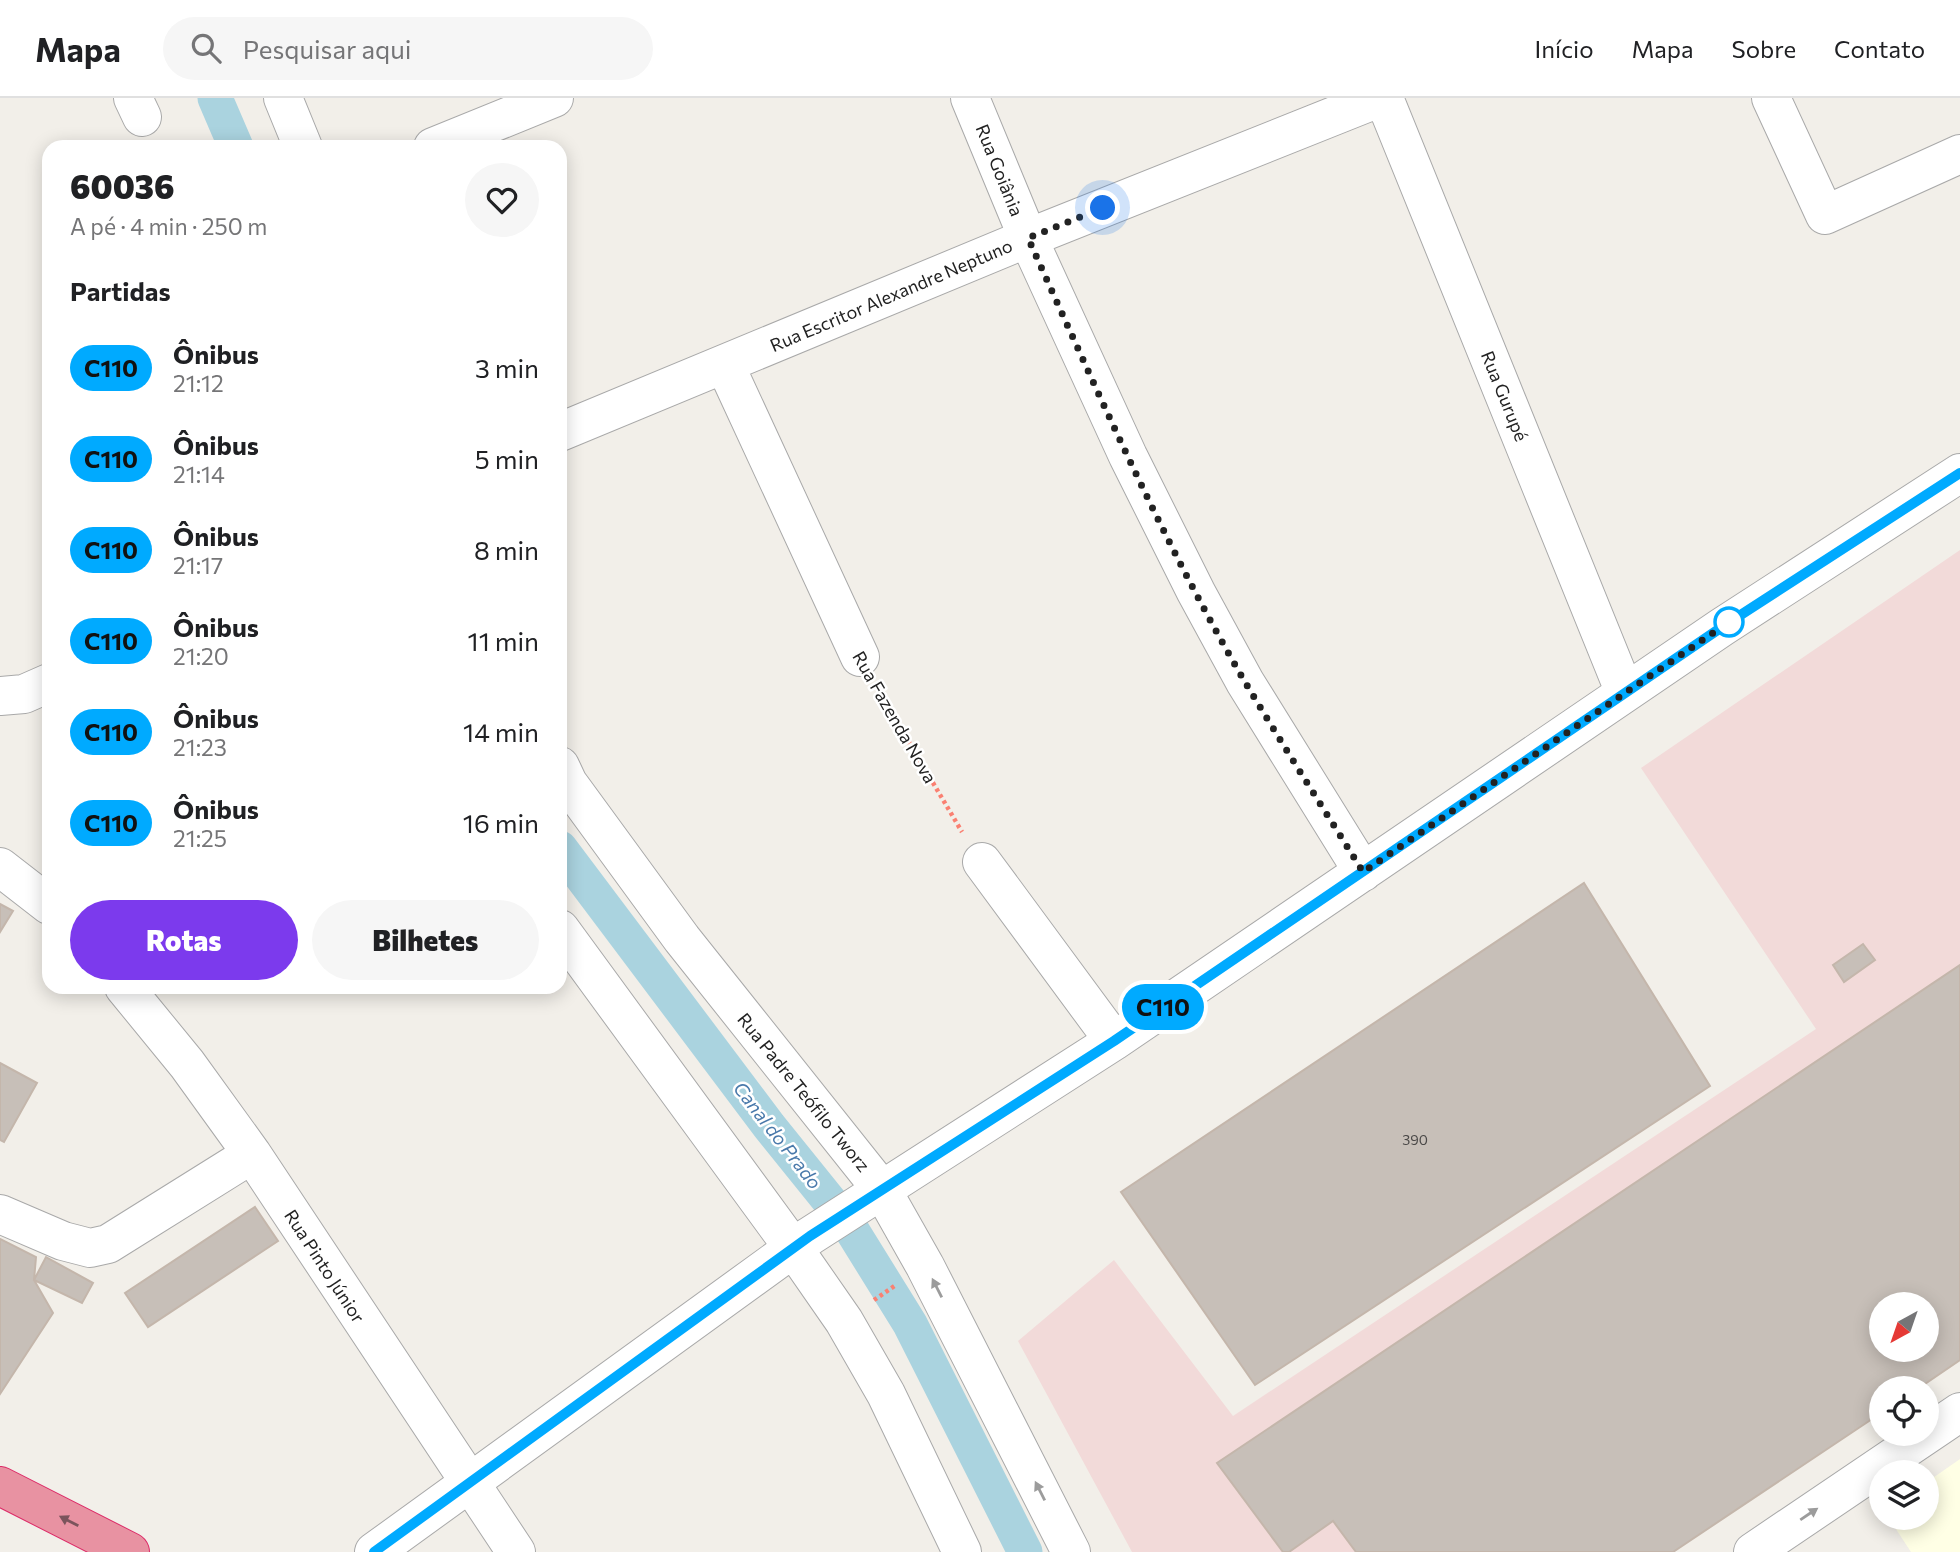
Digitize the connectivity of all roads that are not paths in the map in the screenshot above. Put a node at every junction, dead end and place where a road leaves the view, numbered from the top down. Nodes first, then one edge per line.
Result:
1 (283, 98) edge
2 (554, 98) edge
3 (970, 98) edge
4 (1382, 98) edge
5 (1771, 98) edge
6 (300, 140) edge
7 (450, 140) edge
8 (1960, 154) edge
9 (1028, 238) junction
10 (725, 365) junction
11 (567, 429) edge
12 (1960, 473) edge
13 (860, 657) road end
14 (42, 686) edge
15 (1625, 693) junction
16 (0, 696) edge
17 (567, 781) edge
18 (982, 862) road end
19 (0, 867) edge
20 (1363, 872) junction
21 (42, 900) edge
22 (567, 938) edge
23 (130, 994) edge
24 (1114, 1041) junction
25 (252, 1154) junction
26 (878, 1193) junction
27 (0, 1214) edge
28 (802, 1242) junction
29 (1960, 1412) edge
30 (470, 1484) junction
31 (0, 1486) edge
32 (130, 1552) edge
33 (374, 1552) edge
34 (516, 1552) edge
35 (962, 1552) edge
36 (1071, 1552) edge
37 (1753, 1552) edge

1 - 6 street
2 - 7 street
3 - 9 street, Rua Goiânia
4 - 9 street, Rua Escritor Alexandre Neptuno
4 - 15 street, Rua Gurupé
5 - 8 street
9 - 10 street, Rua Escritor Alexandre Neptuno
9 - 20 street, Rua Goiânia
10 - 11 street, Rua Escritor Alexandre Neptuno
10 - 13 street, Rua Fazenda Nova
12 - 15 street
14 - 16 street
15 - 20 street
17 - 26 street, Rua Padre Teófilo Tworz
18 - 24 street
19 - 21 street
20 - 24 street
22 - 28 street
23 - 25 street, Rua Pinto Júnior
24 - 26 street
25 - 27 street
25 - 30 street, Rua Pinto Júnior
26 - 28 street
36 -> 26 street, Rua Padre Teófilo Tworz
28 - 30 street
28 - 35 street
37 -> 29 street
30 - 33 street
30 - 34 street, Rua Pinto Júnior
32 -> 31 highway

